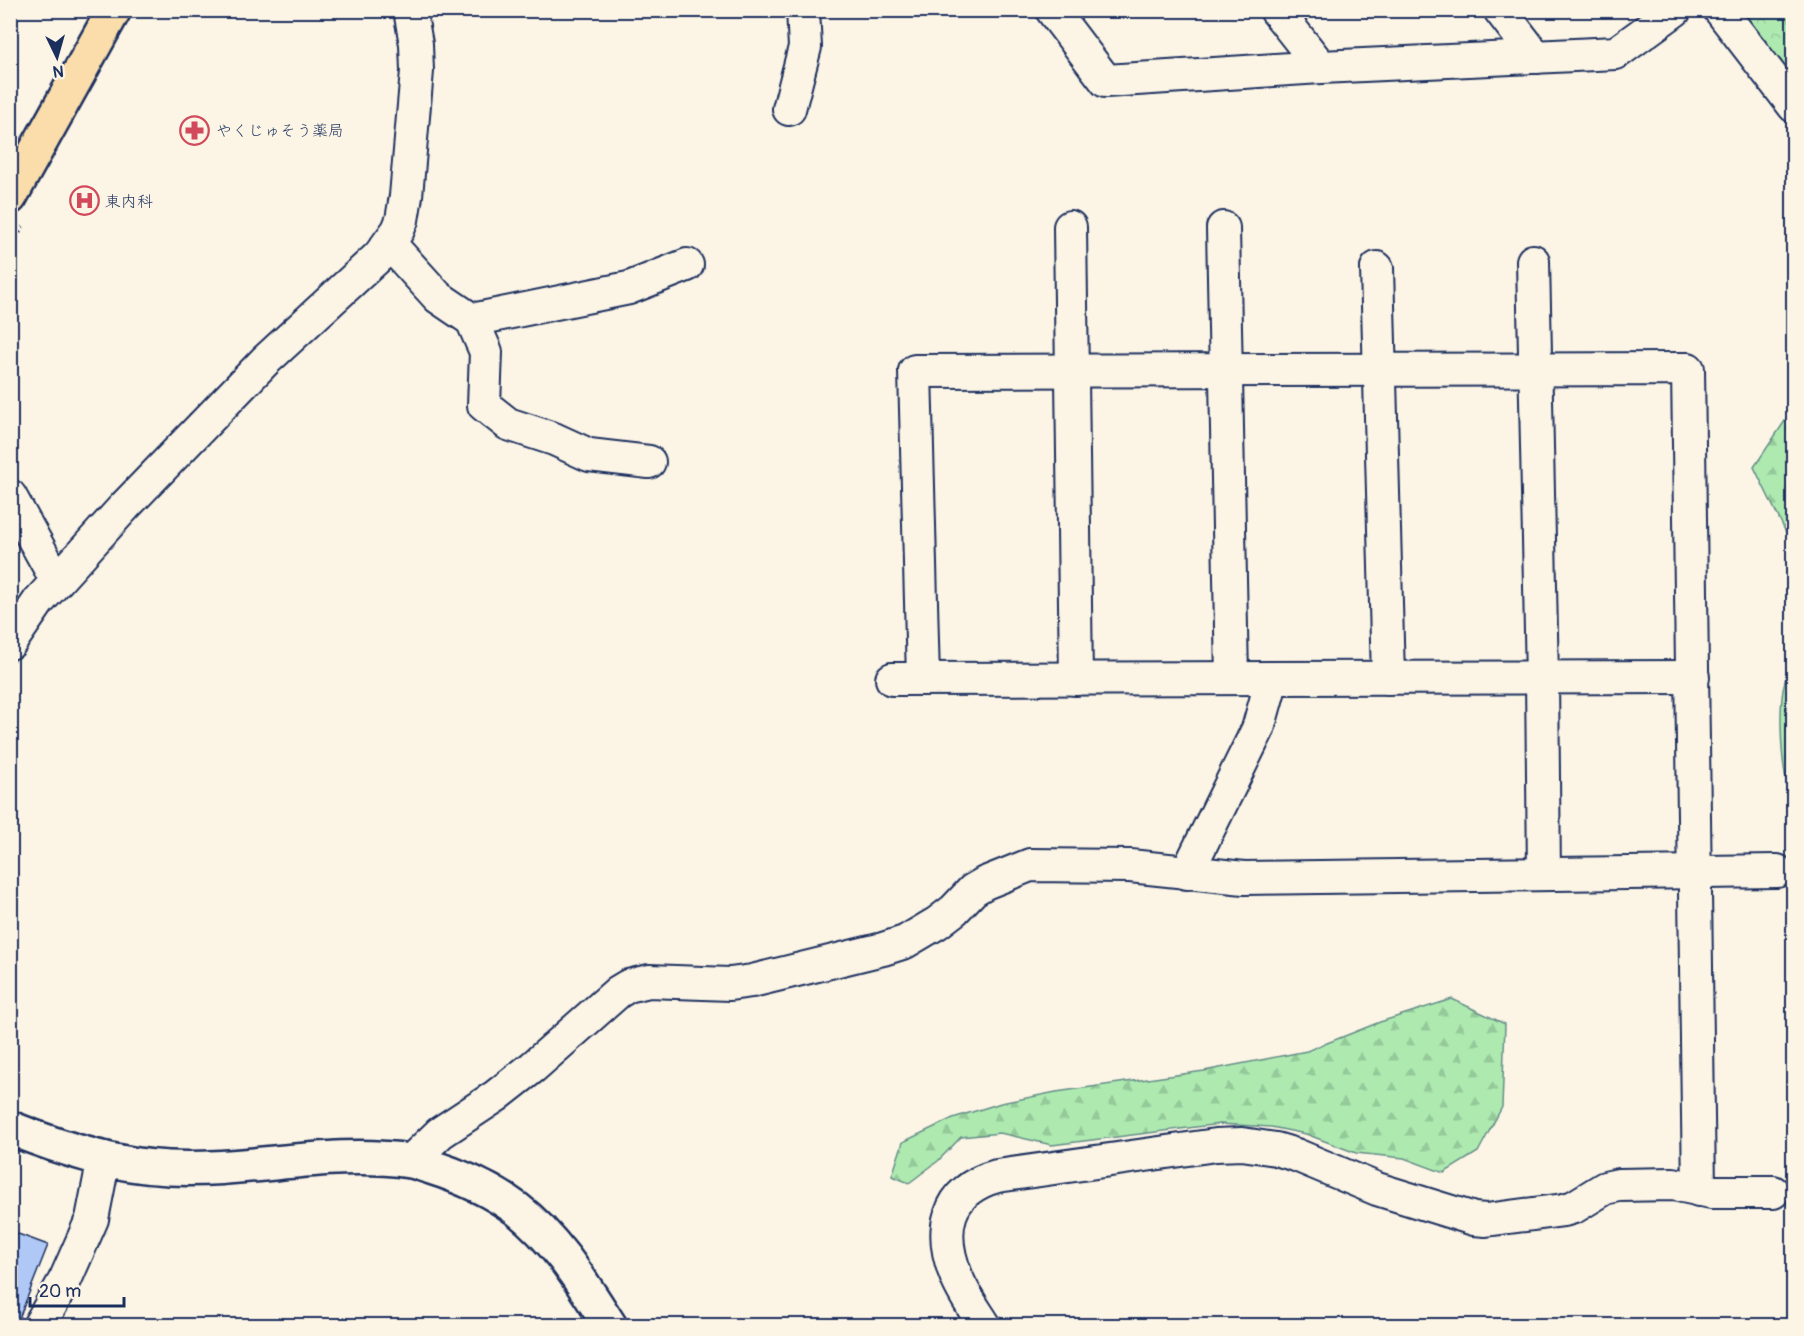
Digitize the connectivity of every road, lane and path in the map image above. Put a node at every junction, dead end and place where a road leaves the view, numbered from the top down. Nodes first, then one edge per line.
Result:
1 (114, 10) edge
2 (410, 10) edge
3 (802, 10) edge
4 (1052, 10) edge
5 (1276, 10) edge
6 (1500, 10) edge
7 (1675, 10) edge
8 (1720, 10) edge
9 (1536, 57) junction
10 (1321, 67) junction
11 (1794, 106) edge
12 (789, 109) dead end
13 (10, 196) edge
14 (1070, 227) dead end
15 (1223, 228) dead end
16 (389, 243) junction
17 (1533, 261) dead end
18 (687, 265) dead end
19 (1377, 268) dead end
20 (472, 320) junction
21 (1380, 370) junction
22 (1536, 370) junction
23 (1071, 371) junction
24 (1226, 371) junction
25 (649, 462) dead end
26 (10, 496) edge
27 (57, 581) junction
28 (10, 643) edge
29 (1693, 677) junction
30 (1232, 678) junction
31 (1388, 678) junction
32 (1542, 678) junction
33 (923, 679) junction
34 (1076, 679) junction
35 (1272, 679) junction
36 (892, 680) dead end
37 (1777, 871) dead end
38 (1695, 872) junction
39 (1187, 873) junction
40 (1544, 874) junction
41 (10, 1128) edge
42 (104, 1158) junction
43 (411, 1161) junction
44 (1699, 1190) junction
45 (1773, 1192) dead end
46 (39, 1326) edge
47 (610, 1326) edge
48 (985, 1326) edge

1 - 13 highway
2 - 16 street
3 - 12 street
4 - 10 street
5 - 10 street
6 - 9 street
7 - 9 street
8 - 11 street
9 - 10 street
14 - 23 street
15 - 24 street
16 - 20 street
16 - 27 street
17 - 22 street
18 - 20 street
19 - 21 street
20 - 25 street
21 - 22 street
21 - 24 street
21 - 31 street
22 - 29 street
22 - 32 street
23 - 24 street
23 - 33 street
23 - 34 street
24 - 30 street
26 - 27 street
27 - 28 street
29 - 32 street
29 - 38 street
30 - 34 street
30 - 35 street
31 - 32 street
31 - 35 street
32 - 40 street
33 - 34 street
33 - 36 street
35 - 39 street
37 - 38 street
38 - 40 street
38 - 44 street
39 - 40 street
39 - 43 street
41 - 42 street
42 - 43 street
42 - 46 street
43 - 47 street
44 - 45 street
44 - 48 street

